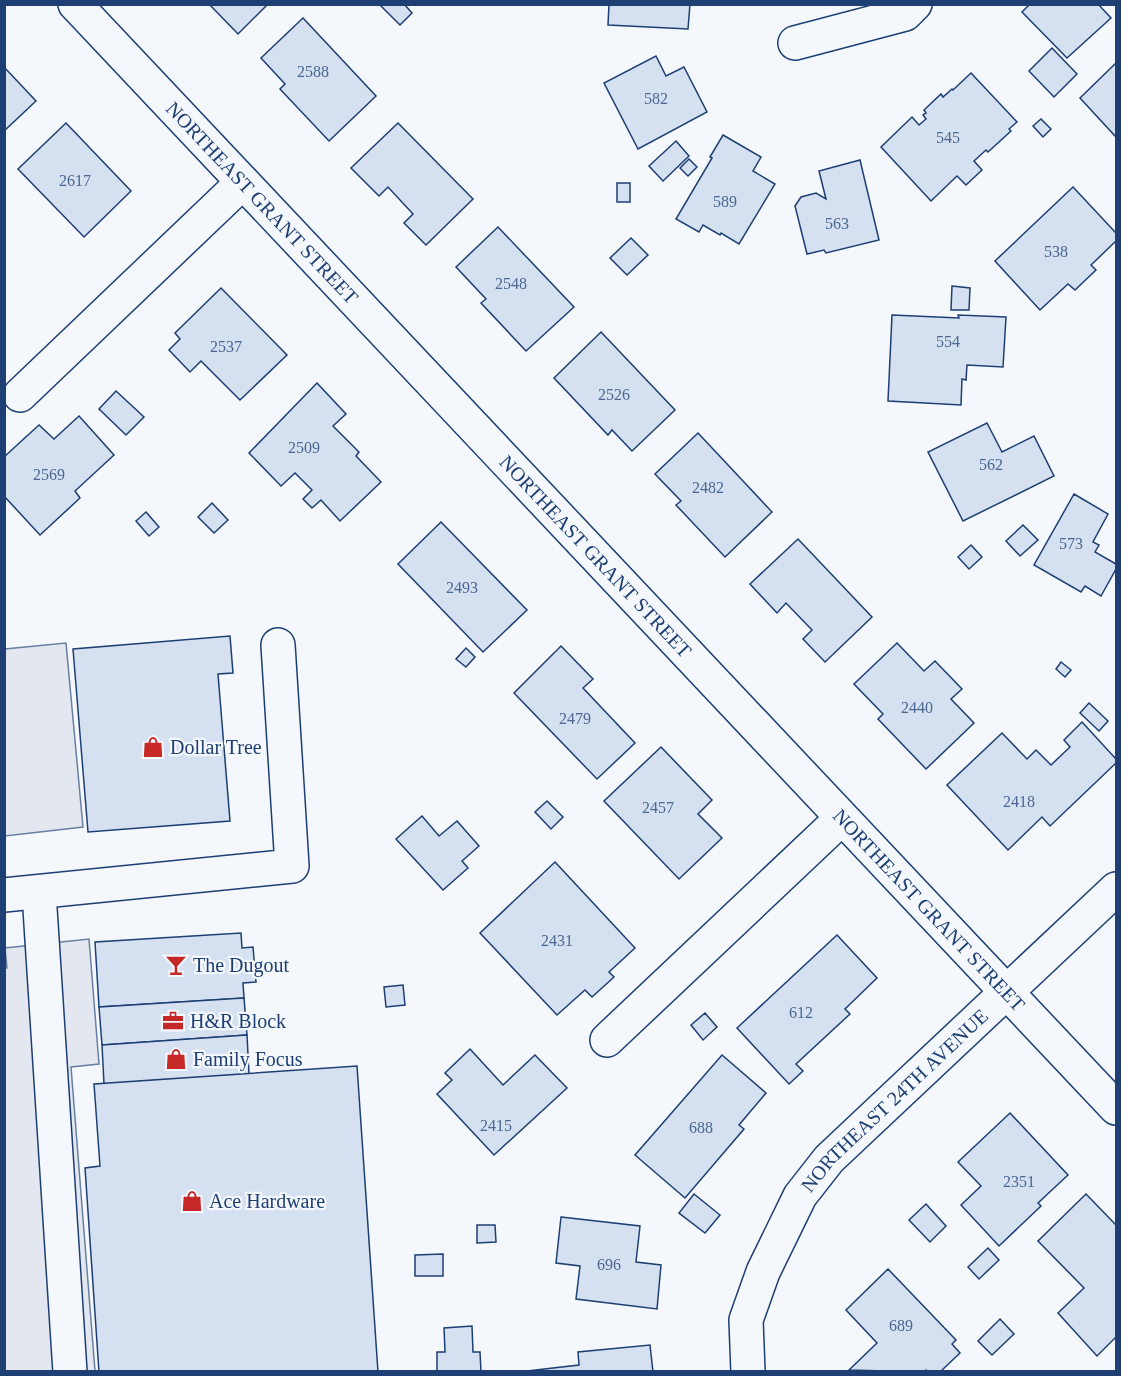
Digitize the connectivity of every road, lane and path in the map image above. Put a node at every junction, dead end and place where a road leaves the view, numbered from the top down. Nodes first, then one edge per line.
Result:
1 (75, 4) edge
2 (915, 4) edge
3 (795, 43) dead end
4 (242, 183) junction
5 (20, 395) dead end
6 (278, 645) dead end
7 (842, 818) junction
8 (1116, 889) edge
9 (39, 893) junction
10 (4, 895) edge
11 (1007, 993) junction
12 (607, 1040) dead end
13 (1116, 1108) edge
14 (70, 1371) edge
15 (748, 1371) edge

1 - 4 street, NORTHEAST GRANT STREET
2 - 3 street
4 - 5 street
4 - 7 street, NORTHEAST GRANT STREET
6 - 9 street
7 - 11 street, NORTHEAST GRANT STREET
7 - 12 street
8 - 11 street, NORTHEAST 24TH AVENUE
9 - 10 street
9 - 14 street
11 - 13 street, NORTHEAST GRANT STREET
11 - 15 street, NORTHEAST 24TH AVENUE

